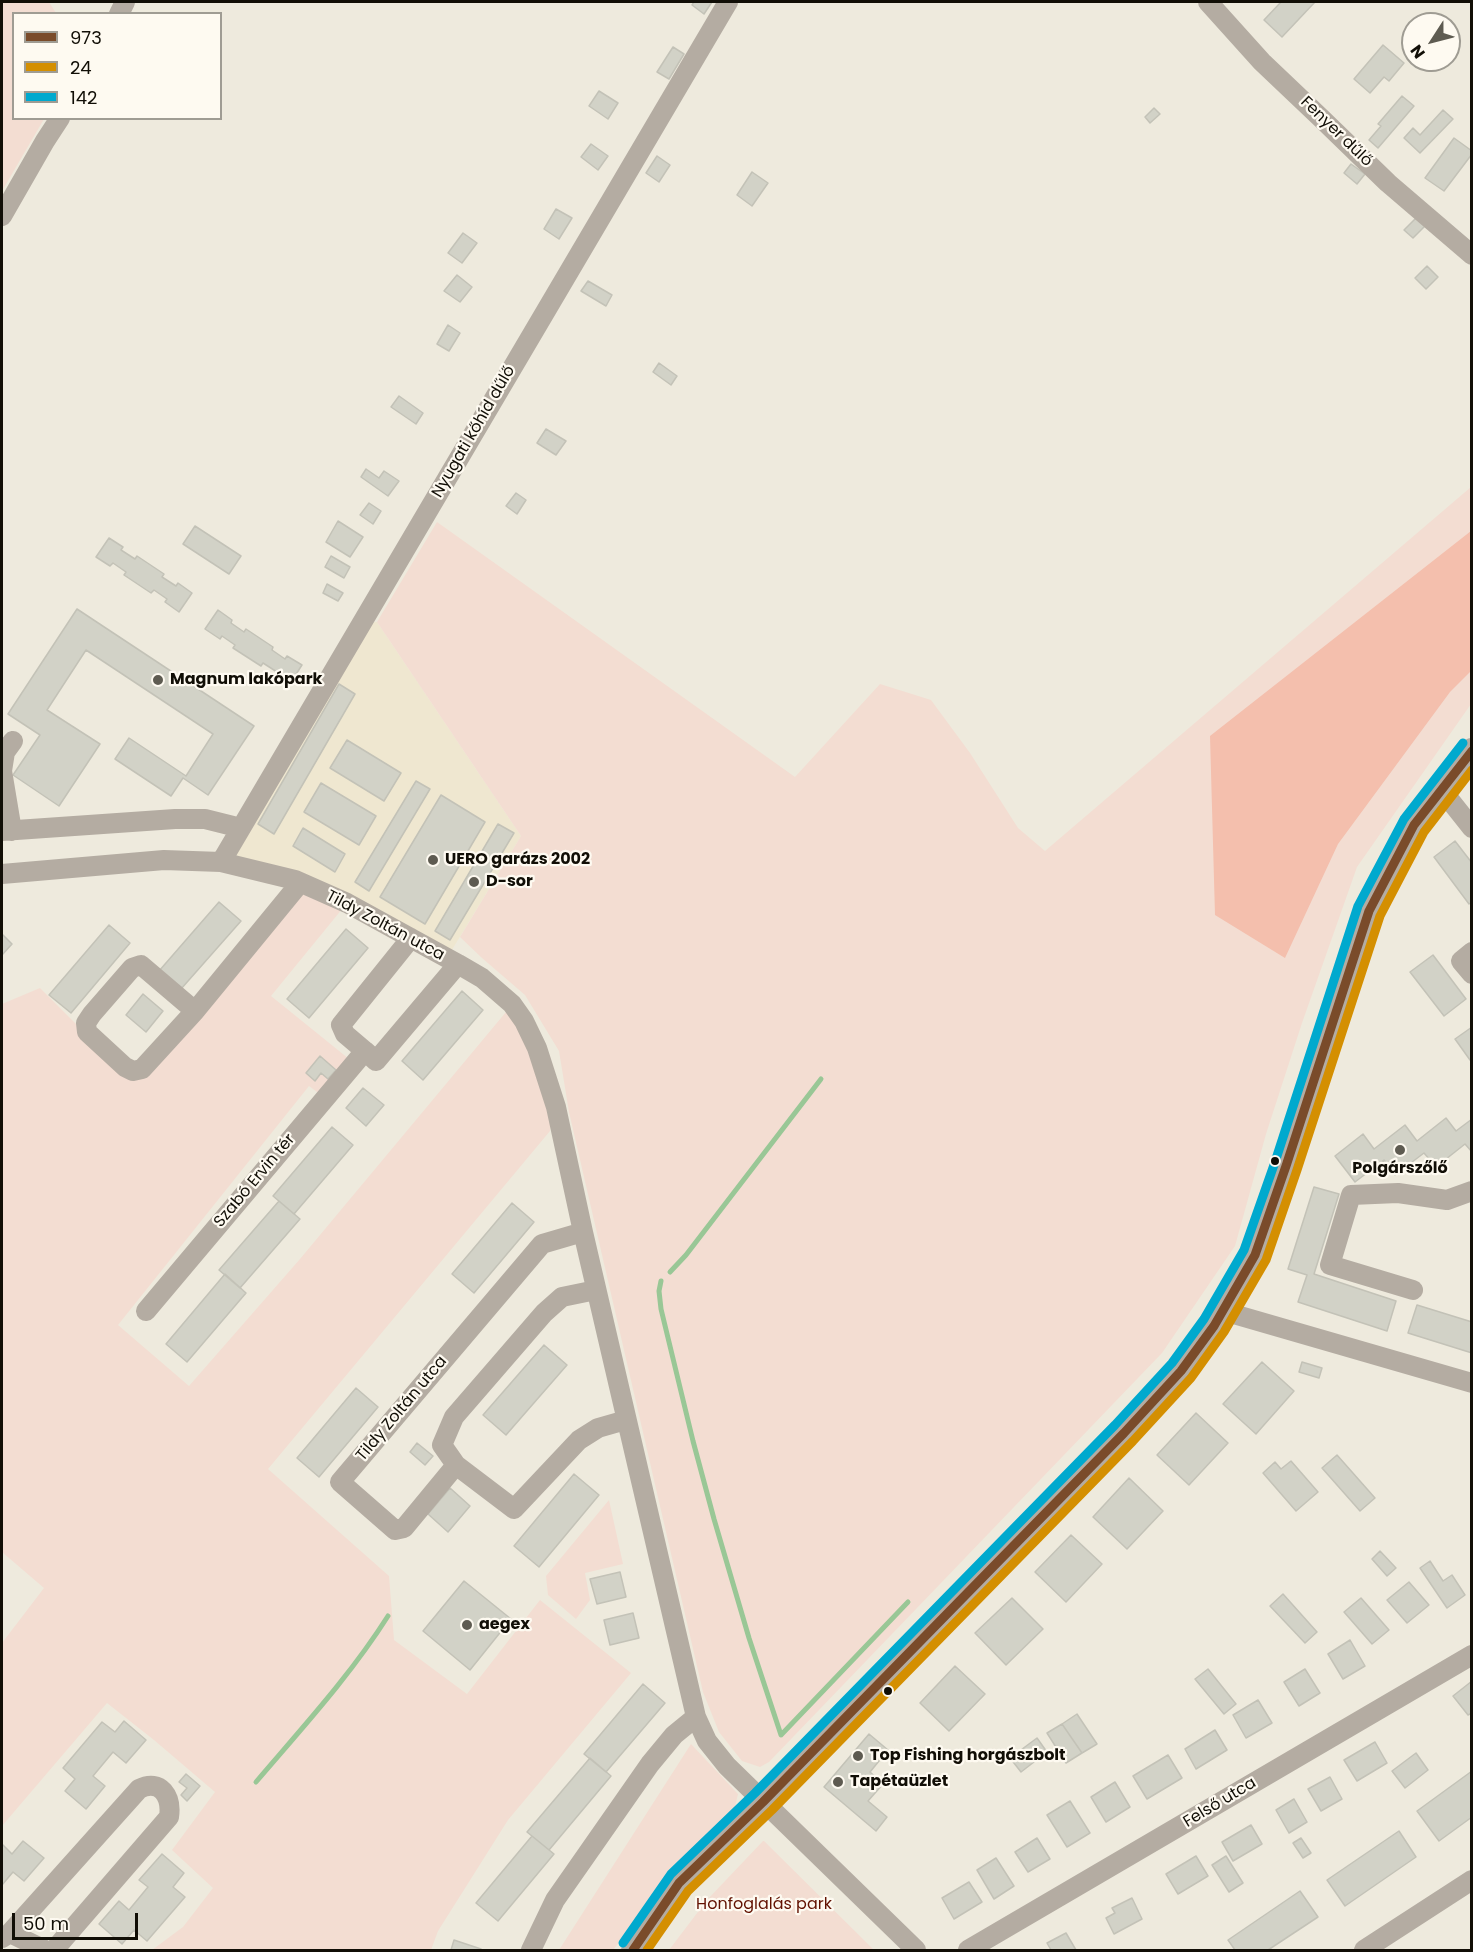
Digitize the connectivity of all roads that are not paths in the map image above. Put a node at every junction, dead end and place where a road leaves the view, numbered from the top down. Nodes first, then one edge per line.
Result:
1 (728, 2) edge
2 (1208, 2) edge
3 (59, 120) edge
4 (2, 216) edge
5 (1472, 255) edge
6 (13, 741) dead end
7 (1472, 750) edge
8 (1441, 789) junction
9 (241, 828) junction
10 (1472, 828) edge
11 (7, 831) edge
12 (221, 862) junction
13 (3, 876) edge
14 (300, 883) junction
15 (411, 938) junction
16 (1472, 952) edge
17 (458, 964) junction
18 (1472, 974) edge
19 (195, 1011) junction
20 (365, 1051) junction
21 (1472, 1191) edge
22 (583, 1232) junction
23 (596, 1290) junction
24 (1413, 1290) dead end
25 (146, 1311) dead end
26 (1223, 1311) junction
27 (1472, 1383) edge
28 (626, 1420) junction
29 (456, 1465) junction
30 (1472, 1655) edge
31 (696, 1717) junction
32 (763, 1802) junction
33 (1472, 1880) edge
34 (6, 1935) edge
35 (45, 1950) edge
36 (54, 1950) edge
37 (531, 1950) edge
38 (633, 1950) edge
39 (916, 1950) edge
40 (968, 1950) edge
41 (1364, 1950) edge

1 - 9 street, Nyugati kőhíd dűlő
2 - 5 street, Fenyer dűlő
3 - 4 street
6 - 11 street
7 - 8 street
8 - 10 street
8 - 26 street
9 - 11 street
9 - 12 street, Nyugati kőhíd dűlő
12 - 13 street, Tildy Zoltán utca
12 - 14 street, Tildy Zoltán utca
14 - 15 street, Tildy Zoltán utca
14 - 19 street
15 - 17 street, Tildy Zoltán utca
15 - 20 street
16 - 18 street
17 - 20 street
17 - 22 street, Tildy Zoltán utca
19 - 19 street
20 - 25 street, Szabó Ervin tér
21 - 24 street
22 - 23 street, Tildy Zoltán utca
22 - 29 street, Tildy Zoltán utca
23 - 28 street, Tildy Zoltán utca
23 - 29 street
26 - 27 street
26 - 32 street
28 - 29 street
28 - 31 street, Tildy Zoltán utca
30 - 40 street, Felső utca
31 - 32 street, Tildy Zoltán utca
31 - 37 street
32 - 38 street
32 - 39 street, Tildy Zoltán utca
33 - 41 street
34 - 35 street
34 - 36 street

